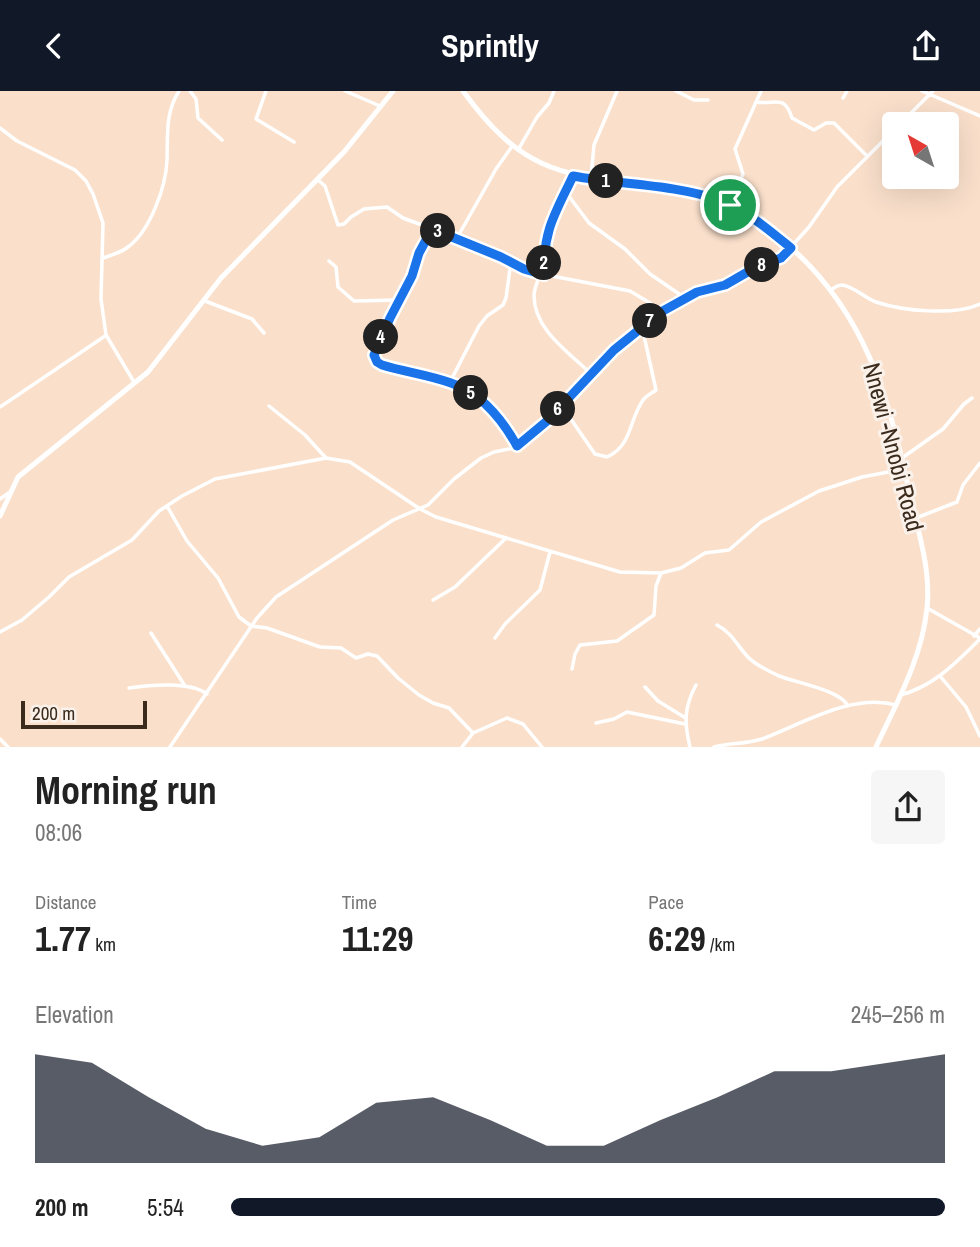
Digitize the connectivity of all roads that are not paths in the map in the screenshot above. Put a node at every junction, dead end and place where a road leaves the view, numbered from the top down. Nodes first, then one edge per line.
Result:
1 (179, 91) edge
2 (190, 91) edge
3 (266, 91) edge
4 (345, 91) edge
5 (393, 91) edge
6 (554, 91) edge
7 (617, 91) edge
8 (676, 91) edge
9 (761, 91) edge
10 (847, 91) edge
11 (922, 91) edge
12 (464, 92) edge
13 (931, 93) edge
14 (843, 98) dead end
15 (708, 100) dead end
16 (756, 102) junction
17 (380, 106) junction
18 (912, 112) edge
19 (980, 115) edge
20 (0, 128) edge
21 (222, 141) dead end
22 (294, 142) dead end
23 (882, 142) edge
24 (516, 148) junction
25 (867, 156) junction
26 (573, 176) junction
27 (591, 179) junction
28 (318, 180) junction
29 (565, 191) junction
30 (730, 205) junction
31 (432, 229) junction
32 (457, 238) junction
33 (791, 248) junction
34 (103, 258) junction
35 (329, 261) dead end
36 (511, 261) junction
37 (542, 274) junction
38 (831, 289) junction
39 (685, 298) junction
40 (203, 300) junction
41 (398, 300) junction
42 (980, 304) edge
43 (661, 312) junction
44 (642, 327) junction
45 (264, 333) dead end
46 (106, 335) junction
47 (591, 374) junction
48 (450, 382) junction
49 (136, 383) junction
50 (972, 398) dead end
51 (269, 406) dead end
52 (0, 407) edge
53 (557, 410) junction
54 (517, 446) junction
55 (326, 458) junction
56 (902, 459) junction
57 (980, 463) edge
58 (905, 468) junction
59 (10, 492) junction
60 (0, 499) edge
61 (167, 506) junction
62 (420, 509) junction
63 (0, 516) edge
64 (916, 518) junction
65 (505, 539) junction
66 (550, 552) junction
67 (661, 573) junction
68 (433, 600) dead end
69 (927, 608) junction
70 (717, 625) dead end
71 (251, 626) junction
72 (980, 629) edge
73 (0, 632) edge
74 (150, 633) dead end
75 (974, 636) junction
76 (495, 638) dead end
77 (980, 639) edge
78 (572, 669) dead end
79 (940, 676) junction
80 (696, 685) dead end
81 (186, 686) junction
82 (645, 687) dead end
83 (129, 688) dead end
84 (206, 694) junction
85 (900, 695) junction
86 (896, 705) junction
87 (848, 706) junction
88 (685, 717) junction
89 (596, 723) dead end
90 (685, 724) junction
91 (473, 733) junction
92 (980, 736) edge
93 (0, 739) edge
94 (8, 747) edge
95 (170, 747) edge
96 (462, 747) edge
97 (542, 747) edge
98 (690, 747) edge
99 (714, 747) edge
100 (876, 747) edge

1 - 34 street
2 - 21 street
3 - 22 street
4 - 17 street
5 - 17 main road
6 - 24 street
7 - 27 street
8 - 15 street
9 - 16 street
10 - 14 street
11 - 13 street
12 - 24 main road, Nnewi -Nnobi Road
13 - 18 street
13 - 19 street
16 - 25 street
16 - 30 street
17 - 28 main road
20 - 34 street
23 - 25 street
24 - 26 main road, Nnewi -Nnobi Road
24 - 32 street
25 - 33 street
26 - 27 main road, Nnewi -Nnobi Road
26 - 29 street
27 - 30 main road, Nnewi -Nnobi Road
28 - 31 street
28 - 40 main road
29 - 37 street
29 - 39 street
30 - 33 main road, Nnewi -Nnobi Road
31 - 32 street
31 - 41 street
32 - 36 street
33 - 38 main road, Nnewi -Nnobi Road
33 - 39 street
34 - 46 street
35 - 41 street
36 - 37 street
36 - 48 street
37 - 43 street
37 - 47 street
38 - 42 street
38 - 56 main road, Nnewi -Nnobi Road
39 - 43 street
40 - 45 street
40 - 49 main road
41 - 48 street
43 - 44 street
44 - 47 street
44 - 53 street
46 - 49 street
46 - 52 street
47 - 53 street
48 - 54 street
49 - 59 main road
50 - 56 street
51 - 55 street
53 - 54 street
54 - 62 street
55 - 61 street
55 - 62 street
56 - 58 main road, Nnewi -Nnobi Road
57 - 64 street
58 - 64 main road, Nnewi -Nnobi Road
58 - 67 street
59 - 60 street
59 - 63 main road
61 - 71 street
61 - 73 street
62 - 65 street
62 - 71 street
64 - 69 main road, Nnewi -Nnobi Road
65 - 66 street
65 - 68 street
66 - 67 street
66 - 76 street
67 - 78 street
69 - 75 street
69 - 85 main road, Nnewi -Nnobi Road
70 - 87 street
71 - 84 street
71 - 91 street
72 - 75 street
74 - 81 street
75 - 77 street
77 - 79 street
79 - 85 street
79 - 92 street
80 - 88 street
81 - 83 street
81 - 84 street
82 - 88 street
84 - 95 street
85 - 86 main road, Nnewi -Nnobi Road
86 - 87 street
86 - 100 main road, Nnewi -Nnobi Road
87 - 99 street
88 - 90 street
89 - 90 street
90 - 98 street
91 - 96 street
91 - 97 street
93 - 94 street

